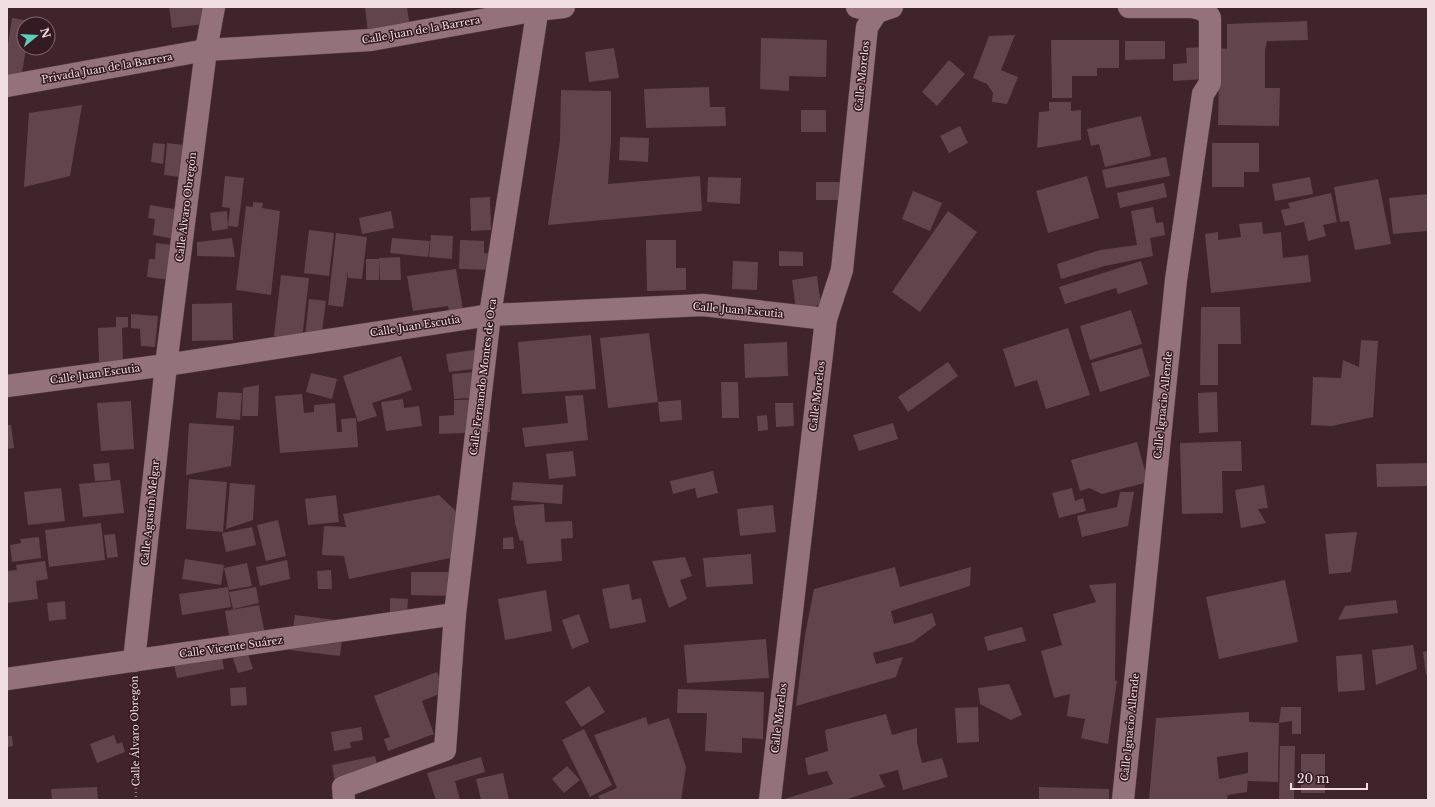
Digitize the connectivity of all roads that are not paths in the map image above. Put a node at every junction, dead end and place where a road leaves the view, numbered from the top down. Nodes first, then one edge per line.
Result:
1 (214, 7) edge
2 (564, 7) edge
3 (1129, 7) edge
4 (537, 8) edge
5 (876, 9) edge
6 (206, 50) junction
7 (7, 86) edge
8 (490, 315) junction
9 (826, 319) junction
10 (166, 365) junction
11 (7, 386) edge
12 (455, 614) junction
13 (134, 661) junction
14 (7, 679) edge
15 (344, 800) edge
16 (770, 800) edge
17 (1123, 800) edge

1 - 6 street, Calle Álvaro Obregón
2 - 4 street, Calle Juan de la Barrera
3 - 17 street, Calle Ignacio Allende
4 - 6 street, Calle Juan de la Barrera
4 - 8 street, Calle Fernando Montes de Oca
5 - 9 street, Calle Morelos
6 - 7 street, Privada Juan de la Barrera
6 - 10 street, Calle Álvaro Obregón
8 - 9 street, Calle Juan Escutia
8 - 10 street, Calle Juan Escutia
8 - 12 street, Calle Fernando Montes de Oca
9 - 16 street, Calle Morelos
10 - 11 street, Calle Juan Escutia
10 - 13 street, Calle Agustín Melgar
12 - 13 street, Calle Vicente Suárez
12 - 15 street, Calle Fernando Montes de Oca
13 - 14 street, Calle Vicente Suárez

